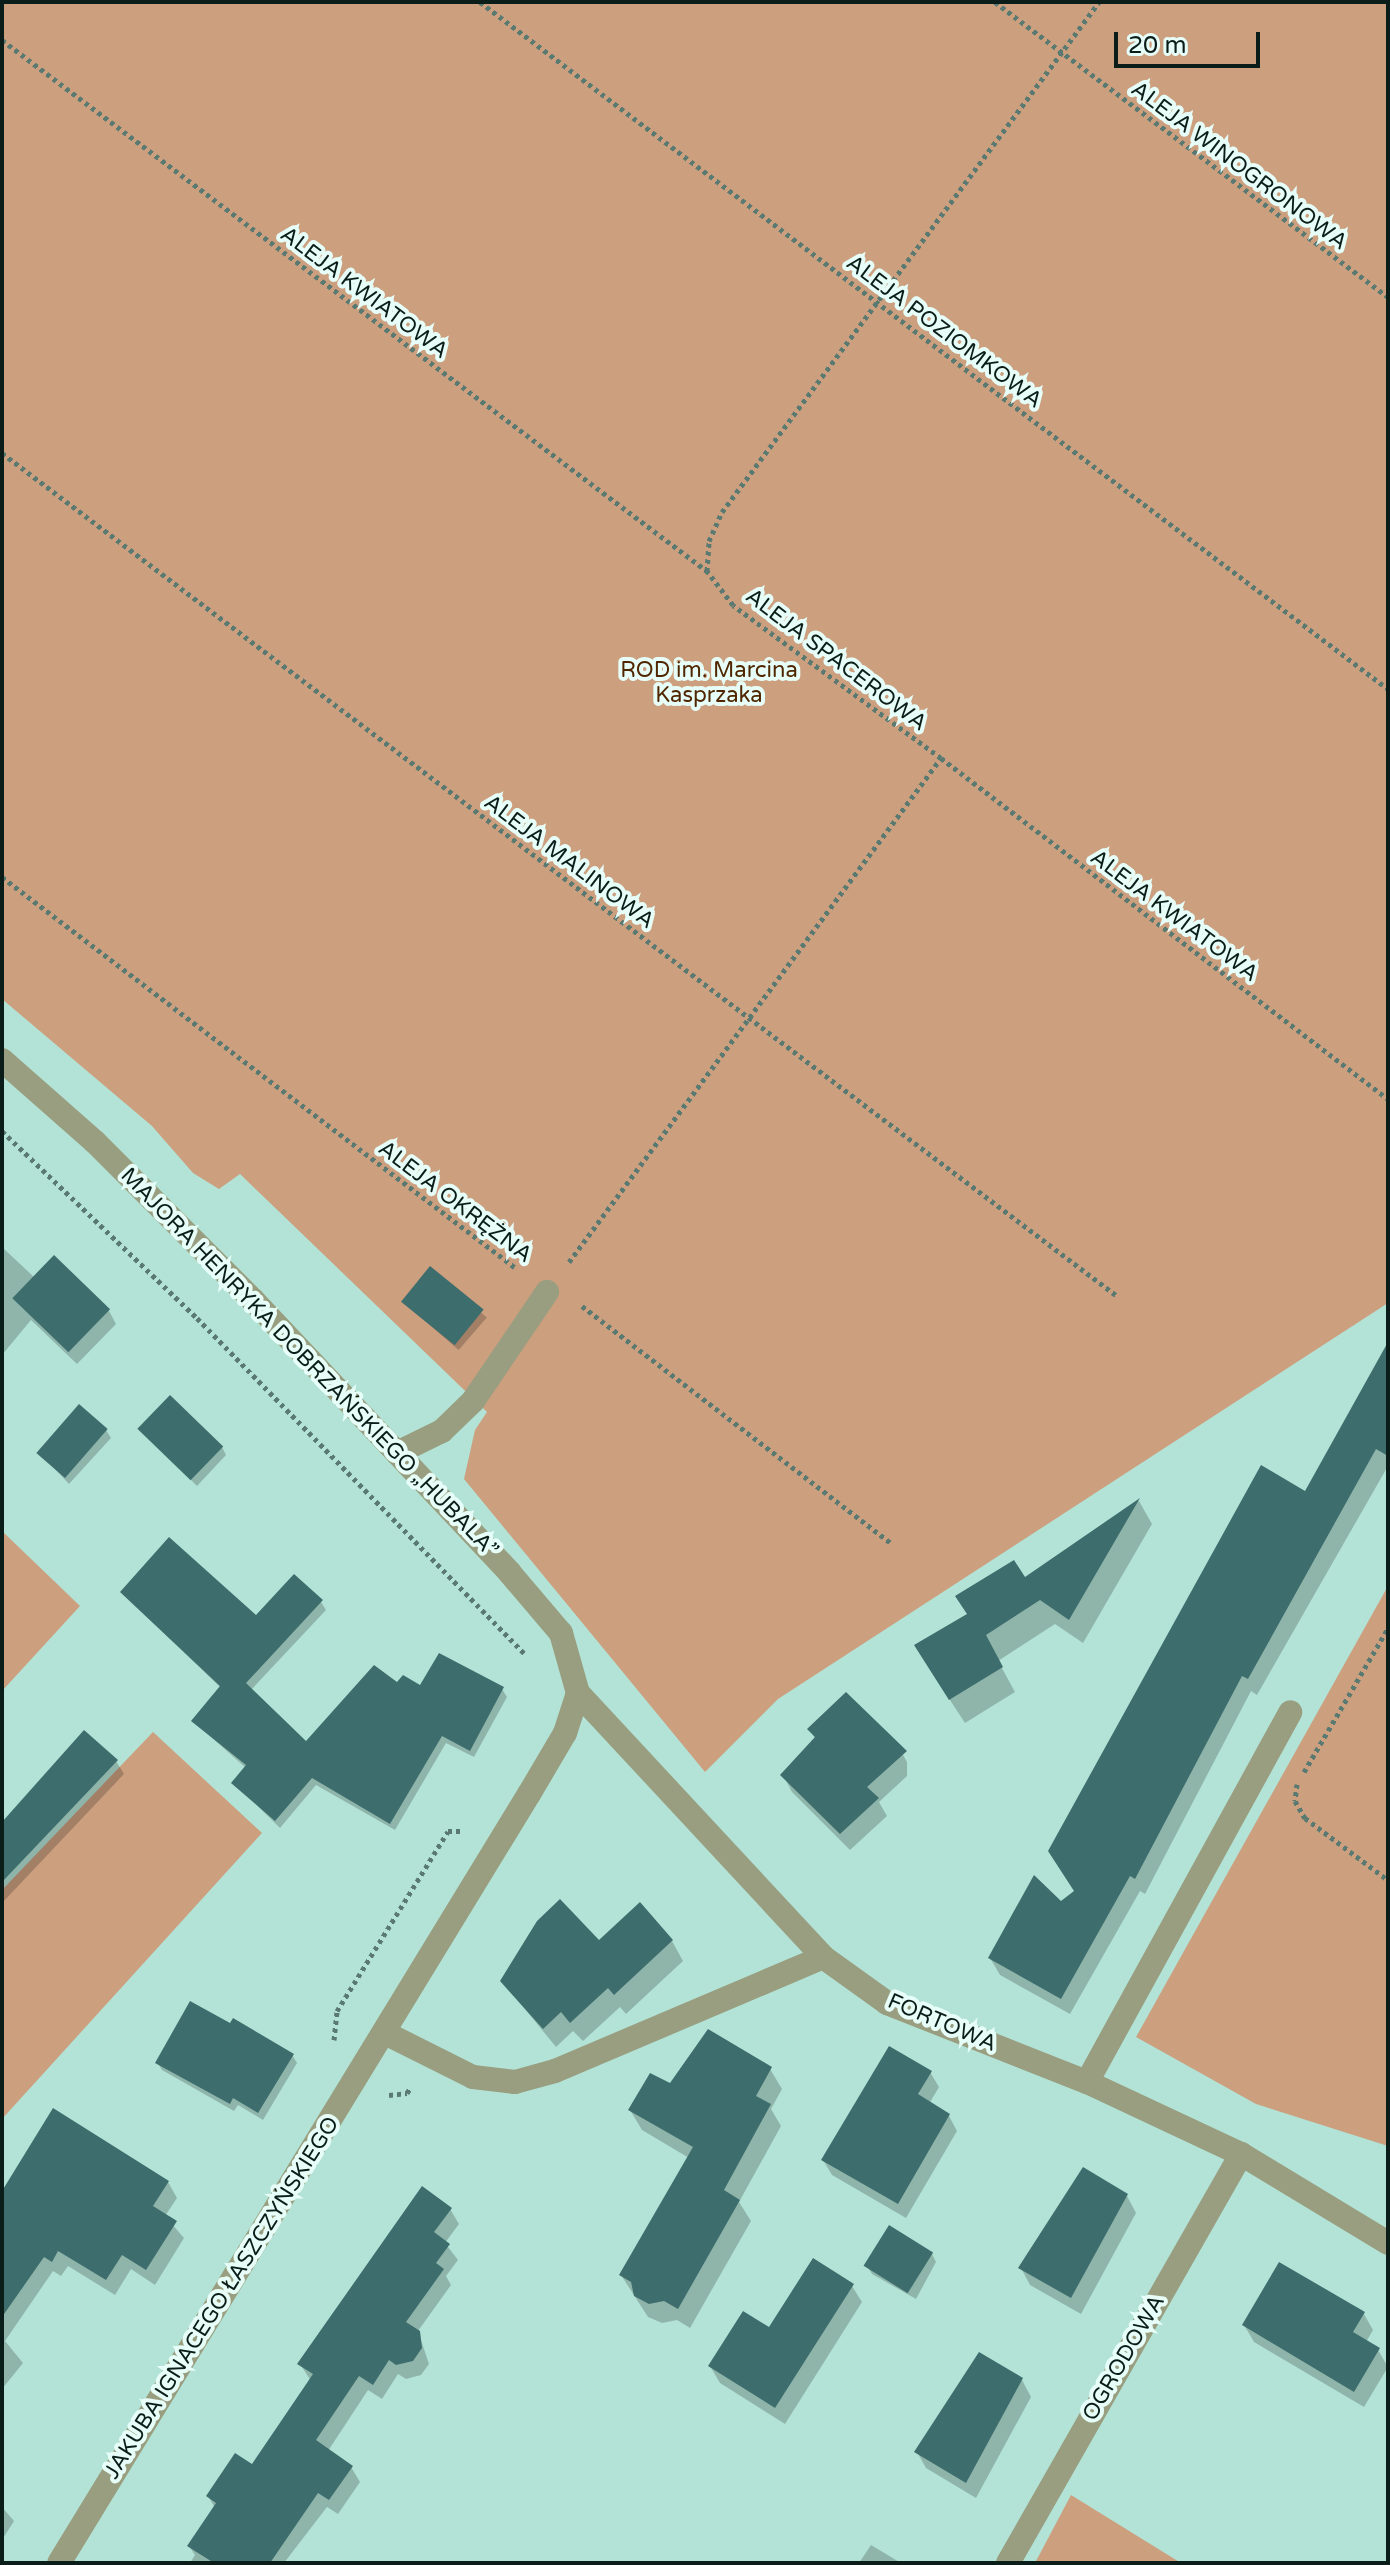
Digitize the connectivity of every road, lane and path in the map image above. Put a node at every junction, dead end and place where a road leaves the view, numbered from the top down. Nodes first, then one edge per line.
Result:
1 (480, 2) edge
2 (995, 2) edge
3 (1099, 2) edge
4 (2, 40) edge
5 (1062, 53) junction
6 (1388, 297) edge
7 (877, 301) junction
8 (2, 453) edge
9 (707, 571) junction
10 (1388, 689) edge
11 (941, 758) junction
12 (2, 877) edge
13 (748, 1018) junction
14 (2, 1060) edge
15 (1388, 1099) edge
16 (2, 1131) edge
17 (547, 1292) junction
18 (1117, 1296) dead end
19 (397, 1453) junction
20 (892, 1544) dead end
21 (1388, 1628) edge
22 (532, 1662) dead end
23 (578, 1693) junction
24 (1290, 1712) dead end
25 (473, 1830) dead end
26 (1388, 1880) edge
27 (823, 1957) junction
28 (385, 2033) junction
29 (332, 2051) dead end
30 (1087, 2082) junction
31 (1241, 2154) junction
32 (1388, 2243) edge
33 (59, 2563) edge
34 (1008, 2563) edge

1 - 7 path, ALEJA POZIOMKOWA
2 - 5 path, ALEJA WINOGRONOWA
3 - 5 path
4 - 9 path, ALEJA KWIATOWA
5 - 6 path, ALEJA WINOGRONOWA
5 - 7 path
7 - 9 path
7 - 10 path, ALEJA POZIOMKOWA
8 - 13 path, ALEJA MALINOWA
9 - 11 path, ALEJA SPACEROWA
11 - 13 path, ALEJA SPACEROWA
11 - 15 path, ALEJA KWIATOWA
12 - 17 path, ALEJA OKRĘŻNA
13 - 17 path, ALEJA SPACEROWA
13 - 18 path, ALEJA MALINOWA
14 - 19 street, MAJORA HENRYKA DOBRZAŃSKIEGO „HUBALA”
16 - 22 path
17 - 19 street
17 - 20 path, ALEJA OKRĘŻNA
19 - 23 street, MAJORA HENRYKA DOBRZAŃSKIEGO „HUBALA”
21 - 26 path
23 - 27 street, FORTOWA
23 - 28 street, JAKUBA IGNACEGO ŁASZCZYŃSKIEGO
24 - 30 street
25 - 29 path
27 - 28 street
27 - 30 street, FORTOWA
28 - 33 street, JAKUBA IGNACEGO ŁASZCZYŃSKIEGO
30 - 31 street, FORTOWA
31 - 32 street, FORTOWA
31 - 34 street, OGRODOWA

